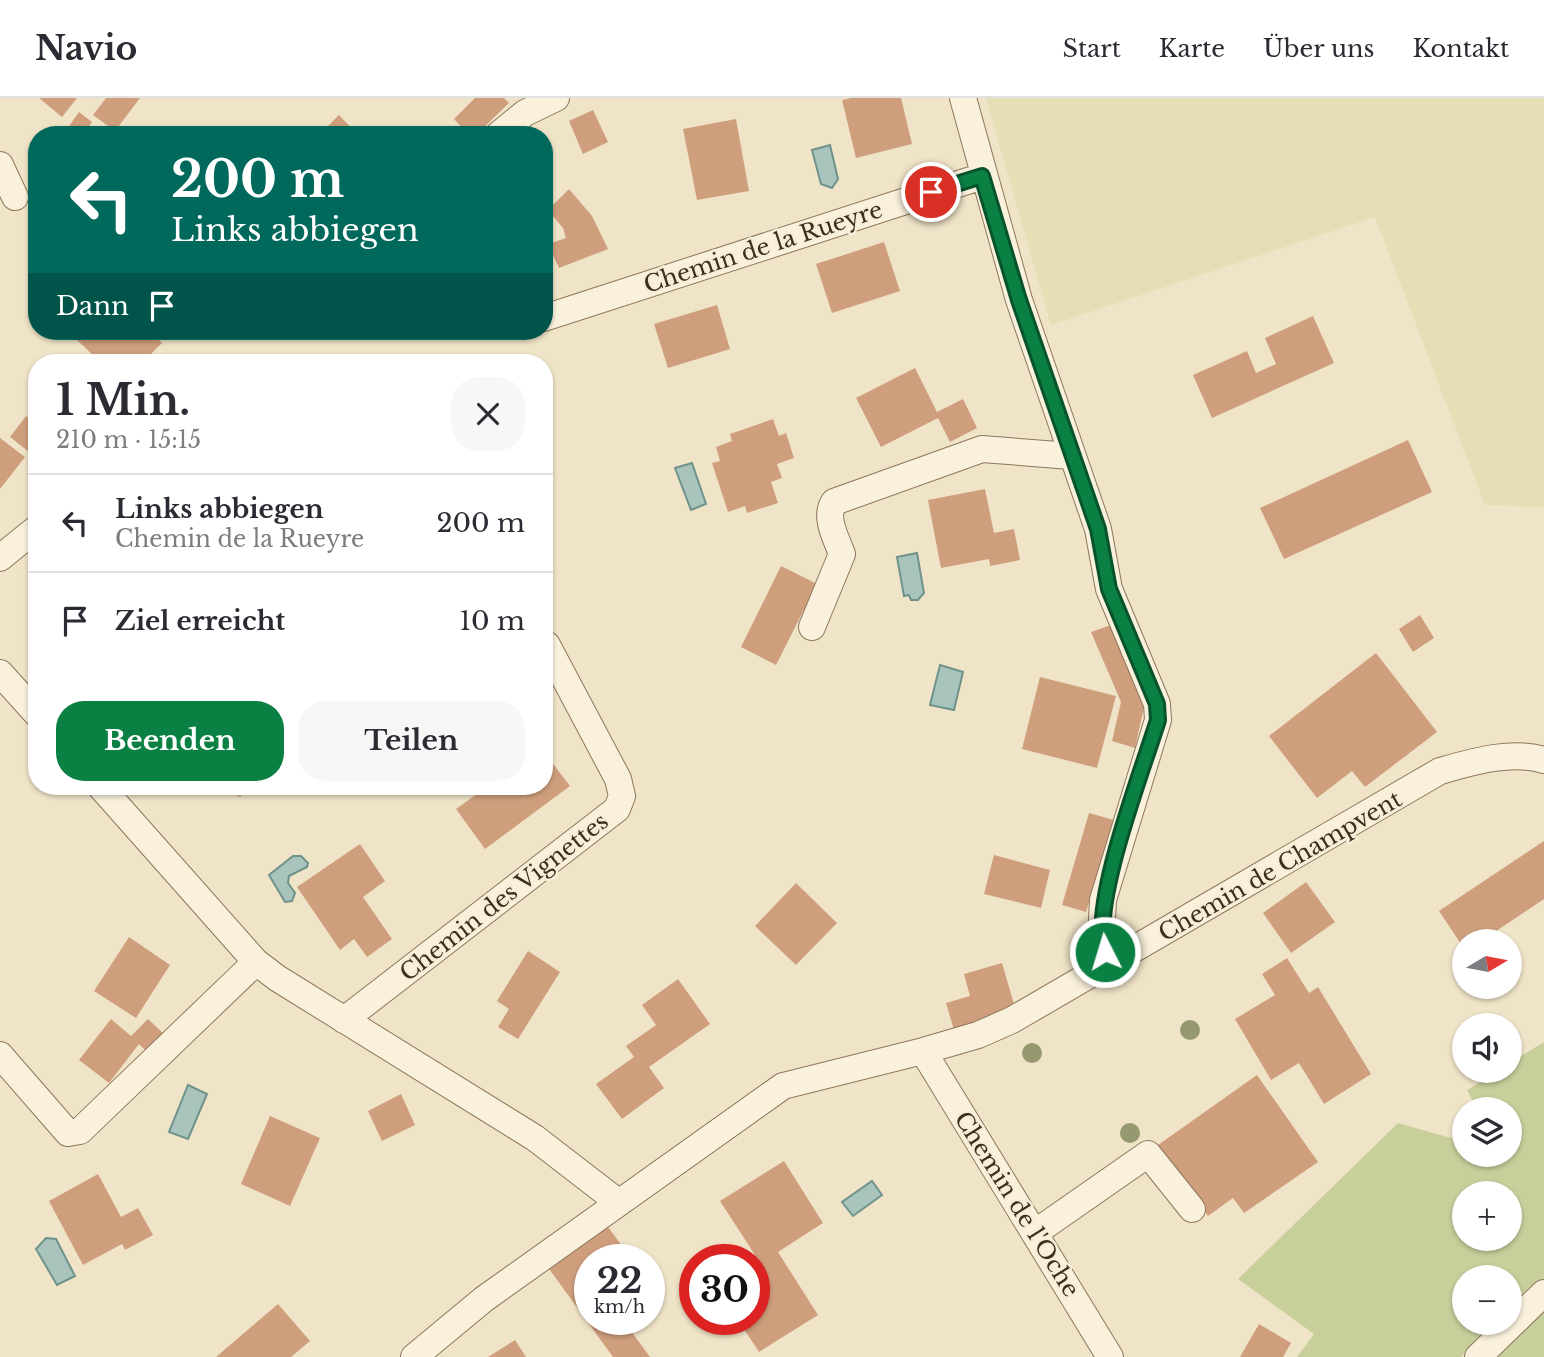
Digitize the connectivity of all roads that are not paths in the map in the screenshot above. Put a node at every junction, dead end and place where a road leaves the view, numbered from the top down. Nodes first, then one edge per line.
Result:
1 (556, 98) edge
2 (963, 98) edge
3 (509, 126) edge
4 (0, 165) edge
5 (982, 176) junction
6 (15, 197) dead end
7 (553, 315) edge
8 (1071, 456) junction
9 (28, 535) edge
10 (0, 558) edge
11 (811, 627) dead end
12 (553, 656) edge
13 (0, 673) edge
14 (28, 704) edge
15 (1544, 760) edge
16 (108, 795) edge
17 (257, 962) junction
18 (1110, 965) junction
19 (344, 1020) junction
20 (923, 1051) junction
21 (0, 1055) edge
22 (618, 1202) junction
23 (1192, 1209) dead end
24 (1036, 1232) junction
25 (1544, 1293) edge
26 (414, 1357) edge
27 (1110, 1357) edge
28 (1478, 1357) edge

1 - 3 street
2 - 5 street
4 - 6 street
5 - 7 street, Chemin de la Rueyre
5 - 8 street
8 - 11 street
8 - 18 street
9 - 10 street
12 - 19 street, Chemin des Vignettes
13 - 14 street
15 - 18 street, Chemin de Champvent
16 - 17 street
17 - 19 street
17 - 21 street
18 - 20 street, Chemin de Champvent
19 - 22 street
20 - 22 street, Chemin de Champvent
20 - 24 street, Chemin de l'Oche
22 - 26 street, Chemin de Champvent
23 - 24 street
24 - 27 street, Chemin de l'Oche
25 - 28 street

